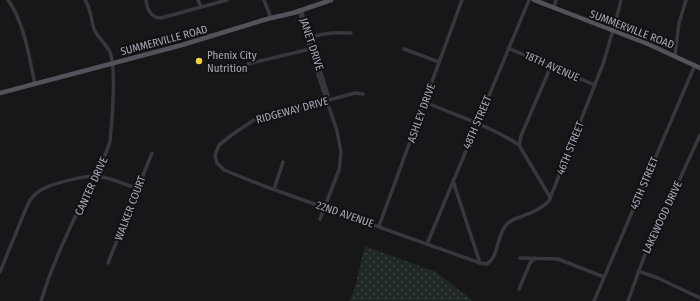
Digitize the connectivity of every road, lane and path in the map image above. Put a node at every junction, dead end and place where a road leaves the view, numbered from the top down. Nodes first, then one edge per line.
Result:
1 (8, 0) edge
2 (12, 0) edge
3 (85, 0) edge
4 (146, 0) edge
5 (198, 0) edge
6 (227, 0) edge
7 (264, 0) edge
8 (331, 0) edge
9 (462, 0) edge
10 (529, 0) edge
11 (534, 0) edge
12 (556, 0) edge
13 (621, 0) edge
14 (686, 0) edge
15 (201, 7) junction
16 (554, 7) junction
17 (13, 8) junction
18 (299, 10) junction
19 (272, 18) junction
20 (612, 30) junction
21 (351, 33) dead end
22 (308, 38) junction
23 (508, 48) junction
24 (311, 49) junction
25 (404, 49) dead end
26 (675, 55) junction
27 (439, 62) junction
28 (113, 64) junction
29 (248, 64) dead end
30 (695, 65) junction
31 (551, 66) junction
32 (700, 68) edge
33 (35, 84) junction
34 (595, 85) junction
35 (0, 93) edge
36 (363, 94) dead end
37 (326, 101) junction
38 (425, 102) junction
39 (476, 123) junction
40 (700, 135) edge
41 (519, 145) junction
42 (152, 153) dead end
43 (216, 159) joint
44 (284, 162) dead end
45 (95, 176) junction
46 (452, 180) junction
47 (274, 188) junction
48 (138, 189) junction
49 (550, 197) junction
50 (324, 208) junction
51 (320, 219) dead end
52 (379, 226) junction
53 (427, 244) junction
54 (520, 258) dead end
55 (535, 258) junction
56 (108, 262) dead end
57 (480, 264) junction
58 (638, 271) junction
59 (0, 272) edge
60 (604, 277) junction
61 (519, 289) dead end
62 (700, 298) edge
63 (41, 301) edge
64 (594, 301) edge
65 (628, 301) edge

1 - 17 street
2 - 17 street
3 - 28 street
4 - 15 street
5 - 15 street
6 - 15 street
7 - 19 street
8 - 18 main road, SUMMERVILLE ROAD
9 - 27 street, ASHLEY DRIVE
10 - 23 street, 48TH STREET
11 - 16 main road, SUMMERVILLE ROAD
12 - 16 street
13 - 20 street, 46TH STREET
14 - 26 street
16 - 20 main road, SUMMERVILLE ROAD
17 - 33 street
18 - 19 main road, SUMMERVILLE ROAD
18 - 22 street, JANET DRIVE
19 - 28 main road, SUMMERVILLE ROAD
20 - 26 main road, SUMMERVILLE ROAD
20 - 34 street, 46TH STREET
21 - 22 street
22 - 24 street, JANET DRIVE
23 - 31 street, 18TH AVENUE
23 - 39 street, 48TH STREET
24 - 29 street
24 - 37 street, JANET DRIVE
25 - 27 street
26 - 30 main road, SUMMERVILLE ROAD
27 - 38 street, ASHLEY DRIVE
28 - 33 main road, SUMMERVILLE ROAD
28 - 45 street, CANTER DRIVE
30 - 32 main road, SUMMERVILLE ROAD
30 - 60 street, 45TH STREET
31 - 34 street, 18TH AVENUE
31 - 41 street
33 - 35 main road, SUMMERVILLE ROAD
34 - 49 street, 46TH STREET
36 - 37 street, RIDGEWAY DRIVE
37 - 43 street, RIDGEWAY DRIVE
37 - 50 street, JANET DRIVE
38 - 39 street
38 - 52 street, ASHLEY DRIVE
39 - 41 street
39 - 46 street, 48TH STREET
40 - 58 street, LAKEWOOD DRIVE
41 - 49 street
42 - 48 street, WALKER COURT
43 - 47 street, 22ND AVENUE
44 - 47 street
45 - 48 street
45 - 59 street
45 - 63 street, CANTER DRIVE
46 - 53 street, 48TH STREET
46 - 57 street
47 - 50 street, 22ND AVENUE
48 - 56 street, WALKER COURT
49 - 57 street, 46TH STREET
50 - 51 street, JANET DRIVE
50 - 52 street, 22ND AVENUE
52 - 53 street, 22ND AVENUE
53 - 57 street, 22ND AVENUE
54 - 55 street
55 - 60 street
55 - 61 street
58 - 62 street
58 - 65 street, LAKEWOOD DRIVE
60 - 64 street, 45TH STREET

